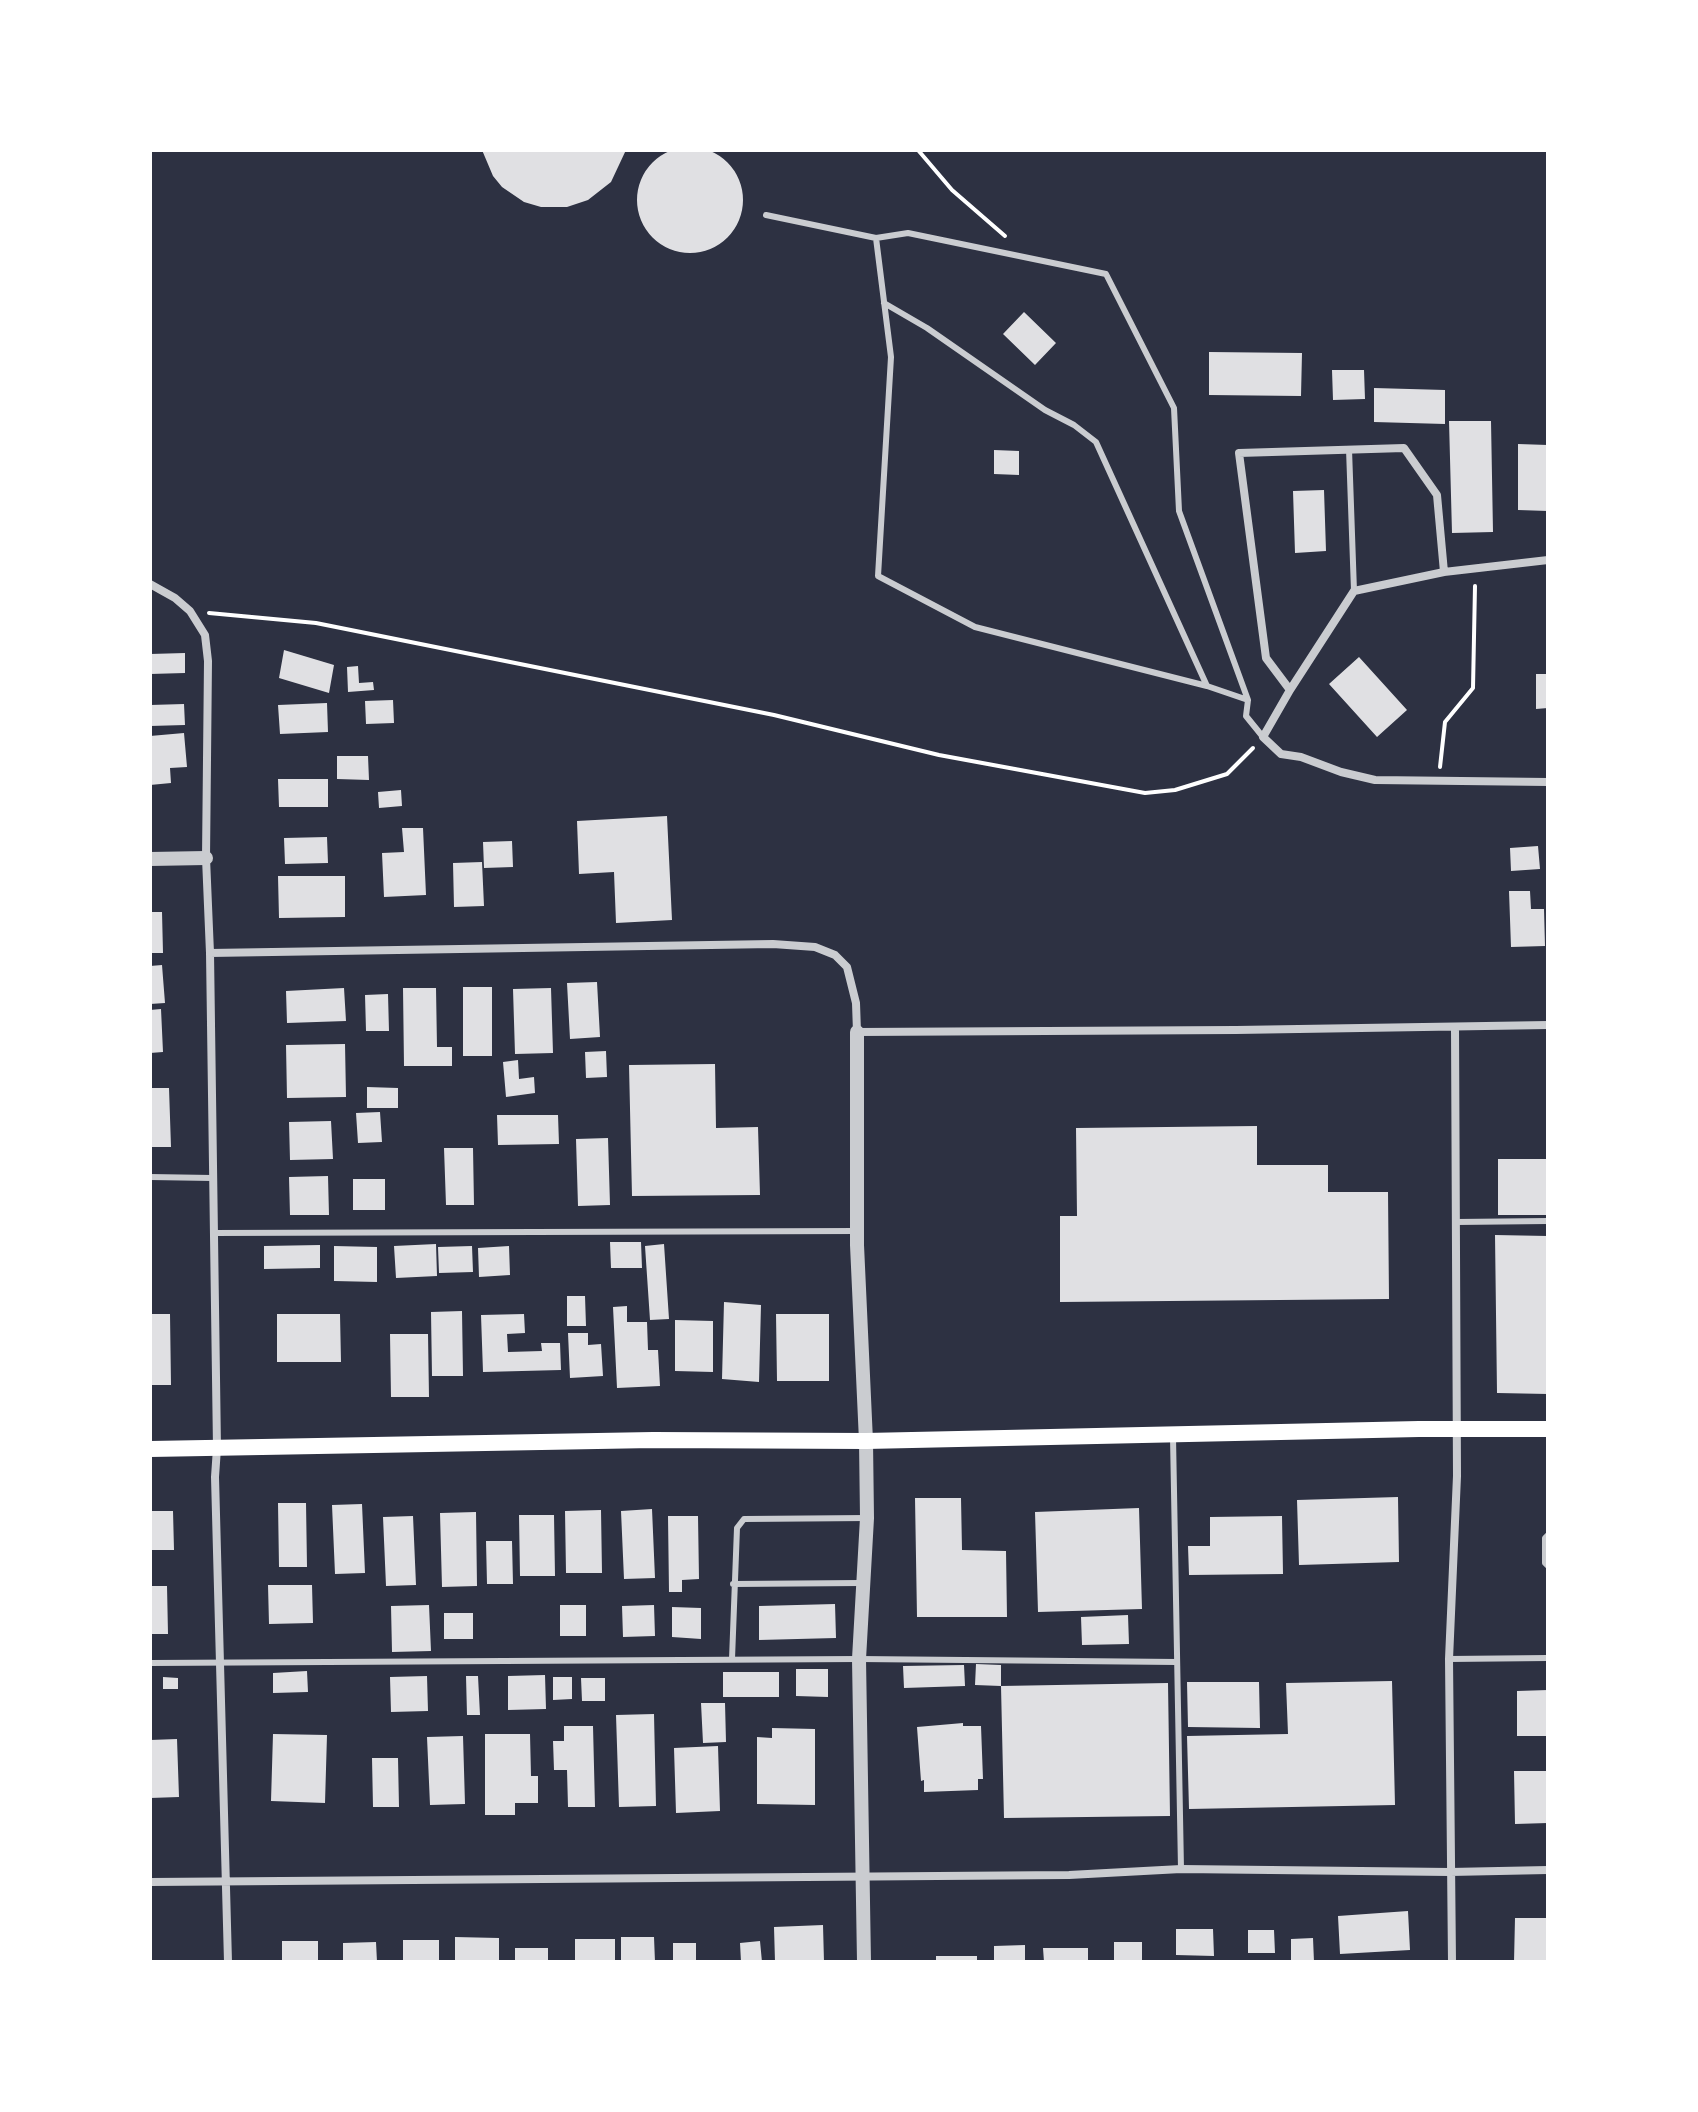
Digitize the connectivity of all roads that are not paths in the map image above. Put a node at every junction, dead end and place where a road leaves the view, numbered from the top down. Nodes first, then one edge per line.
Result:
1 (766, 215) dead end
2 (876, 238) junction
3 (884, 303) junction
4 (1349, 449) junction
5 (1548, 560) edge
6 (1444, 572) junction
7 (150, 584) edge
8 (1354, 591) junction
9 (1207, 686) junction
10 (1290, 690) junction
11 (1248, 700) junction
12 (1263, 737) junction
13 (1548, 782) edge
14 (206, 858) junction
15 (150, 859) edge
16 (210, 953) junction
17 (1548, 1025) edge
18 (1455, 1027) junction
19 (857, 1032) junction
20 (150, 1177) edge
21 (212, 1178) junction
22 (1548, 1221) edge
23 (1456, 1222) junction
24 (857, 1231) junction
25 (213, 1233) junction
26 (1548, 1429) edge
27 (1456, 1430) junction
28 (1173, 1434) junction
29 (866, 1441) junction
30 (217, 1448) junction
31 (150, 1449) edge
32 (867, 1518) junction
33 (1548, 1535) edge
34 (1548, 1566) edge
35 (864, 1583) junction
36 (733, 1584) junction
37 (1548, 1658) edge
38 (732, 1659) junction
39 (859, 1659) junction
40 (1449, 1659) junction
41 (220, 1662) junction
42 (1177, 1662) junction
43 (150, 1663) edge
44 (1181, 1869) junction
45 (1548, 1870) edge
46 (1450, 1872) junction
47 (863, 1877) junction
48 (226, 1881) junction
49 (150, 1882) edge
50 (228, 1962) edge
51 (864, 1962) edge
52 (1452, 1962) edge

1 - 2 lane
2 - 3 lane
2 - 11 lane
3 - 9 lane
3 - 9 lane
4 - 6 street
4 - 8 lane
4 - 10 street
5 - 6 street
6 - 8 street
7 - 14 street
8 - 10 street
9 - 11 lane
10 - 12 street
11 - 12 lane
12 - 13 street
14 - 15 street
14 - 16 street
16 - 19 street
16 - 21 street
17 - 18 street
18 - 19 street
18 - 23 street
19 - 24 street
20 - 21 lane
21 - 25 street
22 - 23 lane
23 - 27 street
24 - 25 lane
24 - 29 street
25 - 30 street
26 - 27 main road
27 - 28 main road
27 - 40 street
28 - 29 main road
28 - 42 lane
29 - 30 main road
29 - 32 street
30 - 31 main road
30 - 41 street
32 - 35 street
32 - 36 lane
33 - 34 lane
35 - 36 lane
35 - 39 street
36 - 38 lane
37 - 40 lane
38 - 39 lane
38 - 41 lane
39 - 42 lane
39 - 47 street
40 - 46 street
41 - 43 lane
41 - 48 street
42 - 44 lane
44 - 46 street
44 - 47 street
45 - 46 street
46 - 52 street
47 - 48 street
47 - 51 street
48 - 49 street
48 - 50 street

